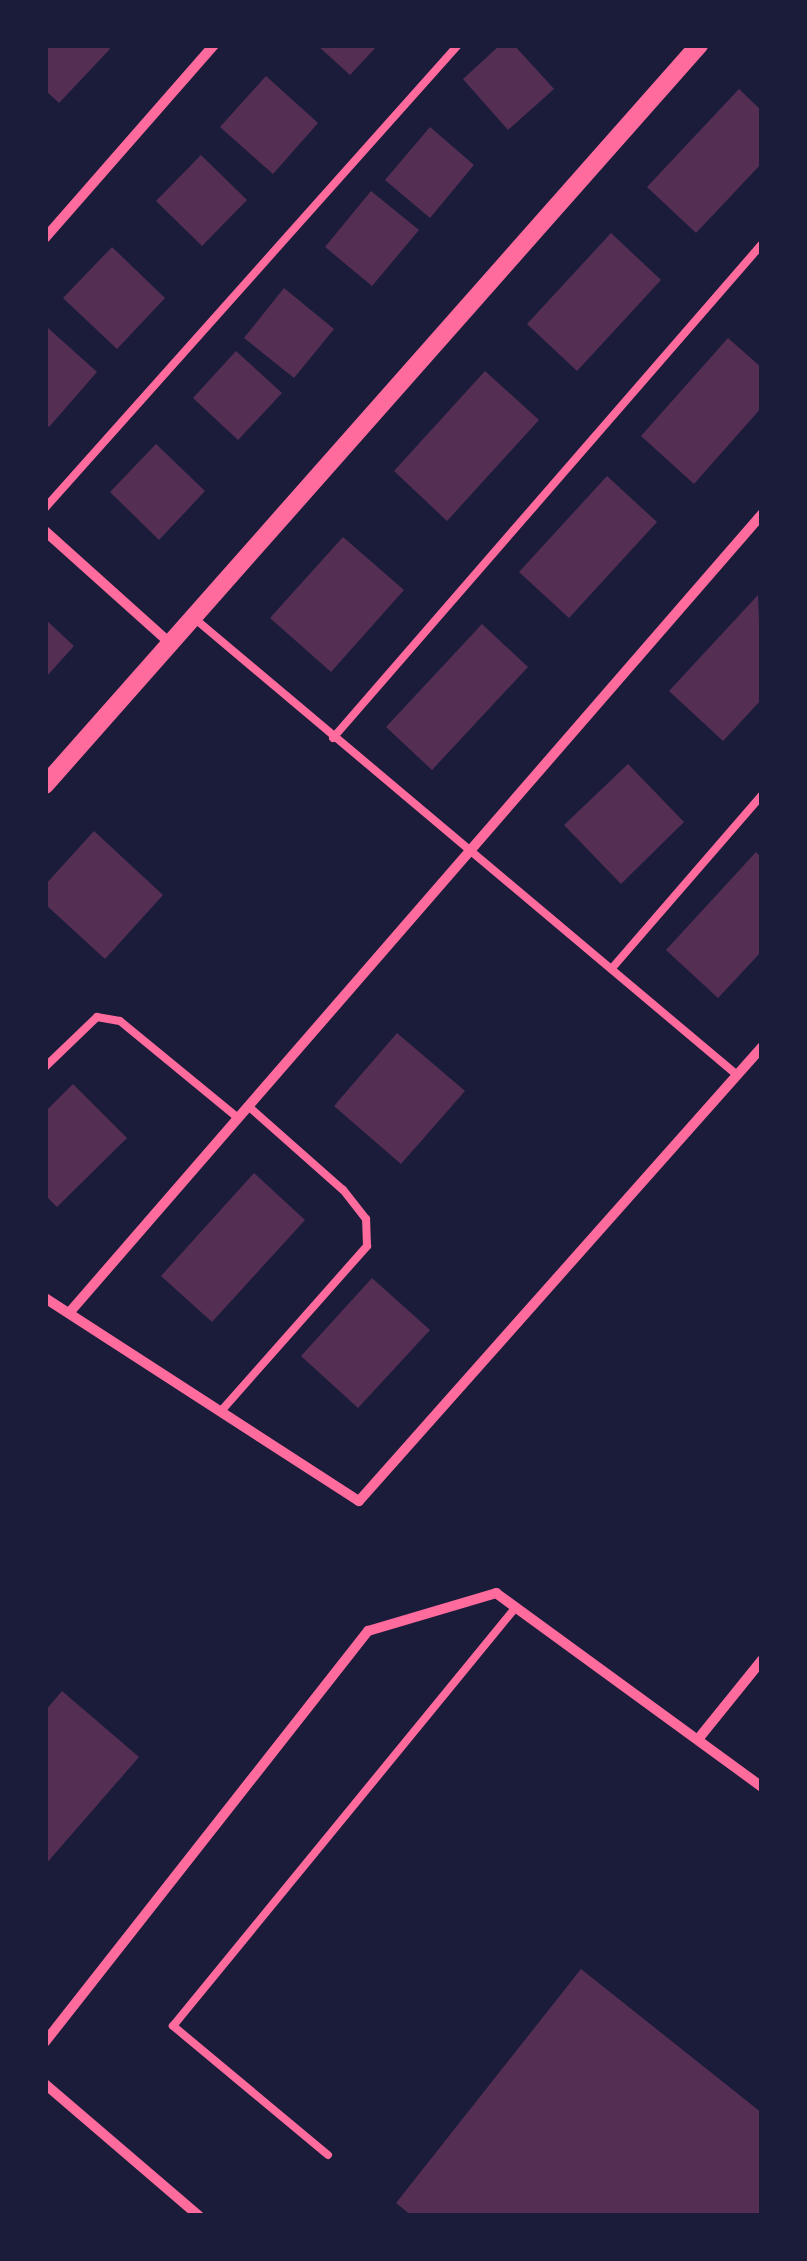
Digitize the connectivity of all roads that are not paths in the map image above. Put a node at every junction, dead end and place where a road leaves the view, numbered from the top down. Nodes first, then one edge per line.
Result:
1 (214, 45) edge
2 (458, 45) edge
3 (699, 45) edge
4 (45, 238) edge
5 (762, 244) edge
6 (45, 508) edge
7 (762, 514) edge
8 (45, 531) edge
9 (193, 617) junction
10 (171, 644) junction
11 (334, 738) junction
12 (45, 785) edge
13 (762, 795) edge
14 (468, 853) junction
15 (612, 968) junction
16 (762, 1047) edge
17 (45, 1066) edge
18 (737, 1075) junction
19 (248, 1106) junction
20 (238, 1118) junction
21 (45, 1298) edge
22 (69, 1313) junction
23 (222, 1410) junction
24 (516, 1607) junction
25 (762, 1660) edge
26 (699, 1738) junction
27 (762, 1787) edge
28 (45, 2042) edge
29 (45, 2084) edge
30 (328, 2155) dead end
31 (198, 2215) edge

1 - 4 street
2 - 6 lane
3 - 9 street
5 - 11 lane
7 - 14 street
8 - 10 street
9 - 10 street
9 - 11 lane
10 - 12 street
11 - 14 lane
13 - 15 lane
14 - 15 lane
14 - 19 street
15 - 18 lane
16 - 18 street
17 - 20 lane
18 - 23 street
19 - 20 street
19 - 23 lane
20 - 22 street
21 - 22 street
22 - 23 street
24 - 26 street
24 - 28 street
24 - 30 lane
25 - 26 street
26 - 27 street
29 - 31 street

